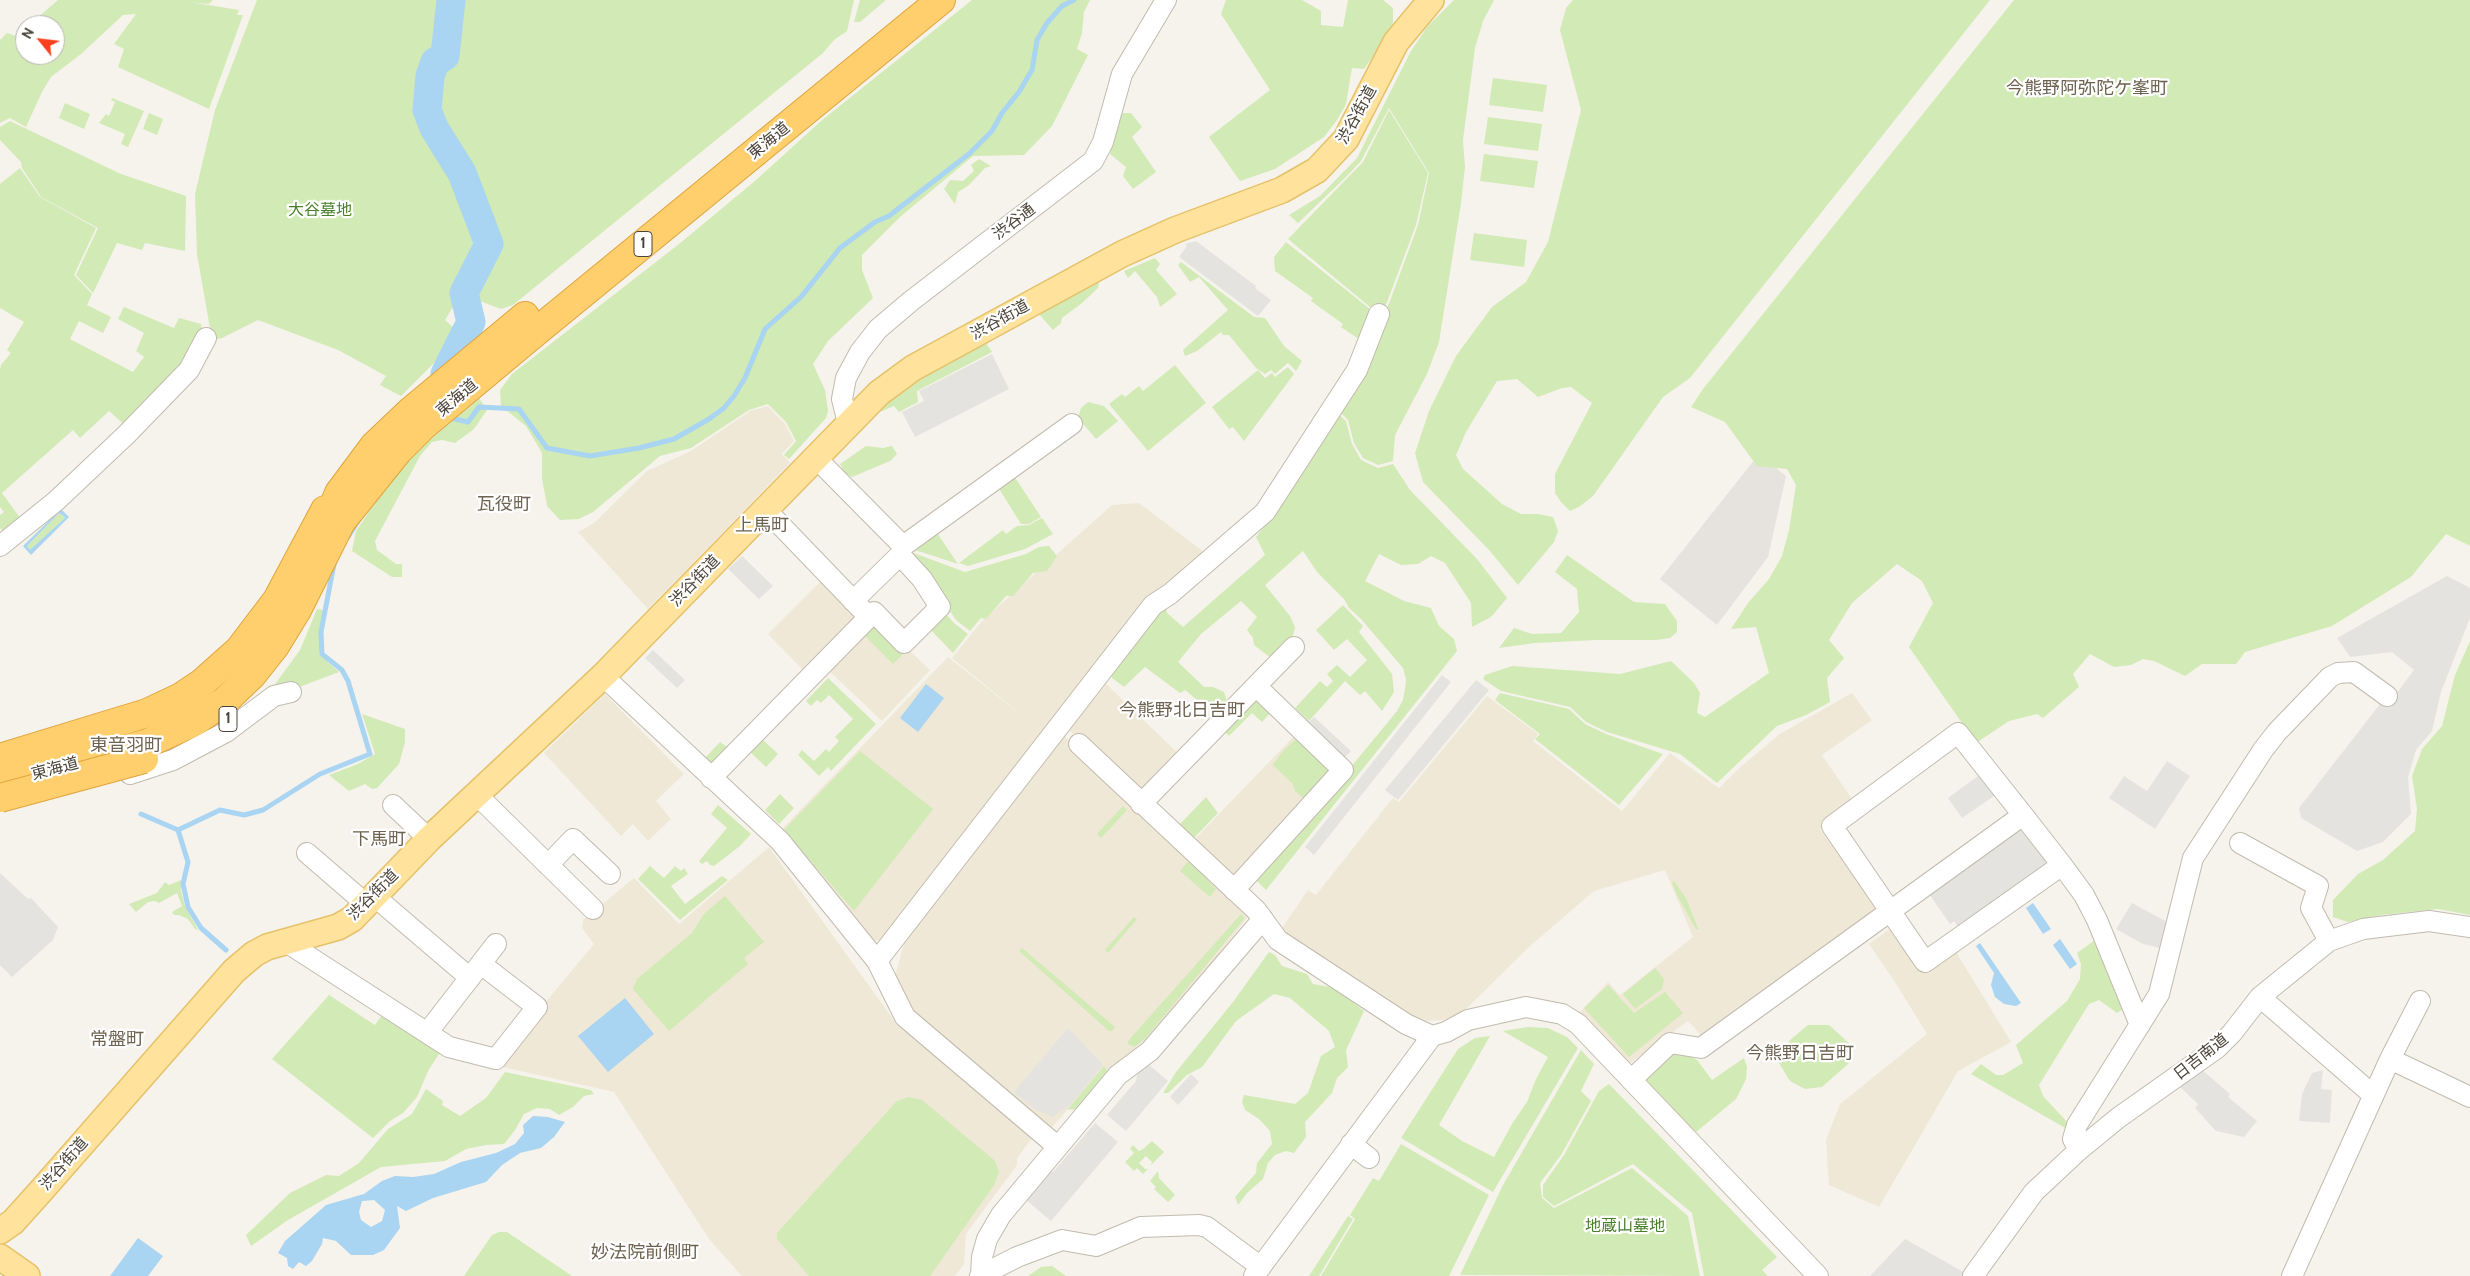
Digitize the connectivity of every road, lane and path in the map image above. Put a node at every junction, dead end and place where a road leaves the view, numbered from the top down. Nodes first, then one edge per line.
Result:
1 (911, 0) edge
2 (941, 0) edge
3 (1166, 0) edge
4 (1431, 0) edge
5 (1379, 314) dead end
6 (206, 338) dead end
7 (848, 423) junction
8 (1072, 424) dead end
9 (815, 457) junction
10 (348, 498) junction
11 (766, 510) junction
12 (0, 546) edge
13 (902, 550) junction
14 (853, 601) junction
15 (868, 617) junction
16 (277, 645) junction
17 (1294, 647) dead end
18 (603, 676) junction
19 (1256, 686) junction
20 (291, 692) dead end
21 (2386, 696) dead end
22 (1079, 744) dead end
23 (0, 758) edge
24 (0, 771) edge
25 (711, 778) junction
26 (0, 784) edge
27 (476, 795) junction
28 (7, 799) edge
29 (1141, 804) junction
30 (393, 805) dead end
31 (0, 807) edge
32 (2023, 815) junction
33 (429, 839) junction
34 (2240, 843) dead end
35 (308, 853) dead end
36 (548, 865) junction
37 (2062, 865) junction
38 (610, 874) dead end
39 (1234, 890) junction
40 (370, 900) junction
41 (593, 908) dead end
42 (1890, 911) junction
43 (1263, 918) junction
44 (2470, 927) edge
45 (283, 940) junction
46 (2329, 941) junction
47 (496, 944) dead end
48 (877, 961) junction
49 (475, 971) junction
50 (2260, 997) junction
51 (2420, 1001) dead end
52 (2140, 1025) junction
53 (427, 1033) junction
54 (1432, 1036) junction
55 (2390, 1059) junction
56 (1631, 1080) junction
57 (2372, 1095) junction
58 (2470, 1097) edge
59 (1352, 1144) junction
60 (1058, 1147) junction
61 (2079, 1150) junction
62 (1369, 1158) dead end
63 (0, 1231) edge
64 (0, 1257) edge
65 (1258, 1271) edge
66 (27, 1276) edge
67 (980, 1276) edge
68 (1818, 1276) edge
69 (1973, 1276) edge
70 (2292, 1276) edge

1 - 10 highway, 東海道 / 1
2 - 10 highway, 東海道 / 1
3 - 7 street, 渋谷通
4 - 7 main road, 渋谷街道
5 - 48 street
6 - 12 street
7 - 9 main road, 渋谷街道
8 - 13 street
9 - 11 main road, 渋谷街道
9 - 13 street
10 - 16 highway, 1
10 - 23 highway, 1
11 - 14 street
11 - 18 main road, 渋谷街道
13 - 14 street
13 - 15 street
14 - 15 street
15 - 25 street
16 - 24 highway, 東海道 / 1
16 - 26 highway, 東海道 / 1
16 - 28 highway, 1, bridge
17 - 19 street
18 - 25 street
18 - 27 main road, 渋谷街道
19 - 29 street
19 - 39 street
20 - 28 street
21 - 52 street
22 - 29 street
25 - 48 street
27 - 33 main road, 渋谷街道
27 - 36 street
28 - 31 street
29 - 39 street
30 - 33 street
32 - 37 street
32 - 42 street
32 - 42 street
33 - 40 main road, 渋谷街道
34 - 46 street
35 - 40 street
36 - 38 street
36 - 41 street
37 - 42 street
37 - 52 street
39 - 43 street
40 - 45 main road, 渋谷街道
40 - 49 street
42 - 56 street
43 - 54 street
43 - 60 street
44 - 46 street, 日吉南道
45 - 53 street
45 - 63 main road, 渋谷街道
46 - 50 street, 日吉南道
47 - 49 street
48 - 60 street
49 - 53 street
49 - 53 street
50 - 57 street
50 - 61 street, 日吉南道
51 - 55 street
52 - 61 street
54 - 56 street
54 - 59 street
55 - 57 street
55 - 58 street
56 - 68 street
57 - 70 street
59 - 62 street
59 - 65 street
60 - 67 street
61 - 69 street, 日吉南道
64 - 66 main road
65 - 67 street

